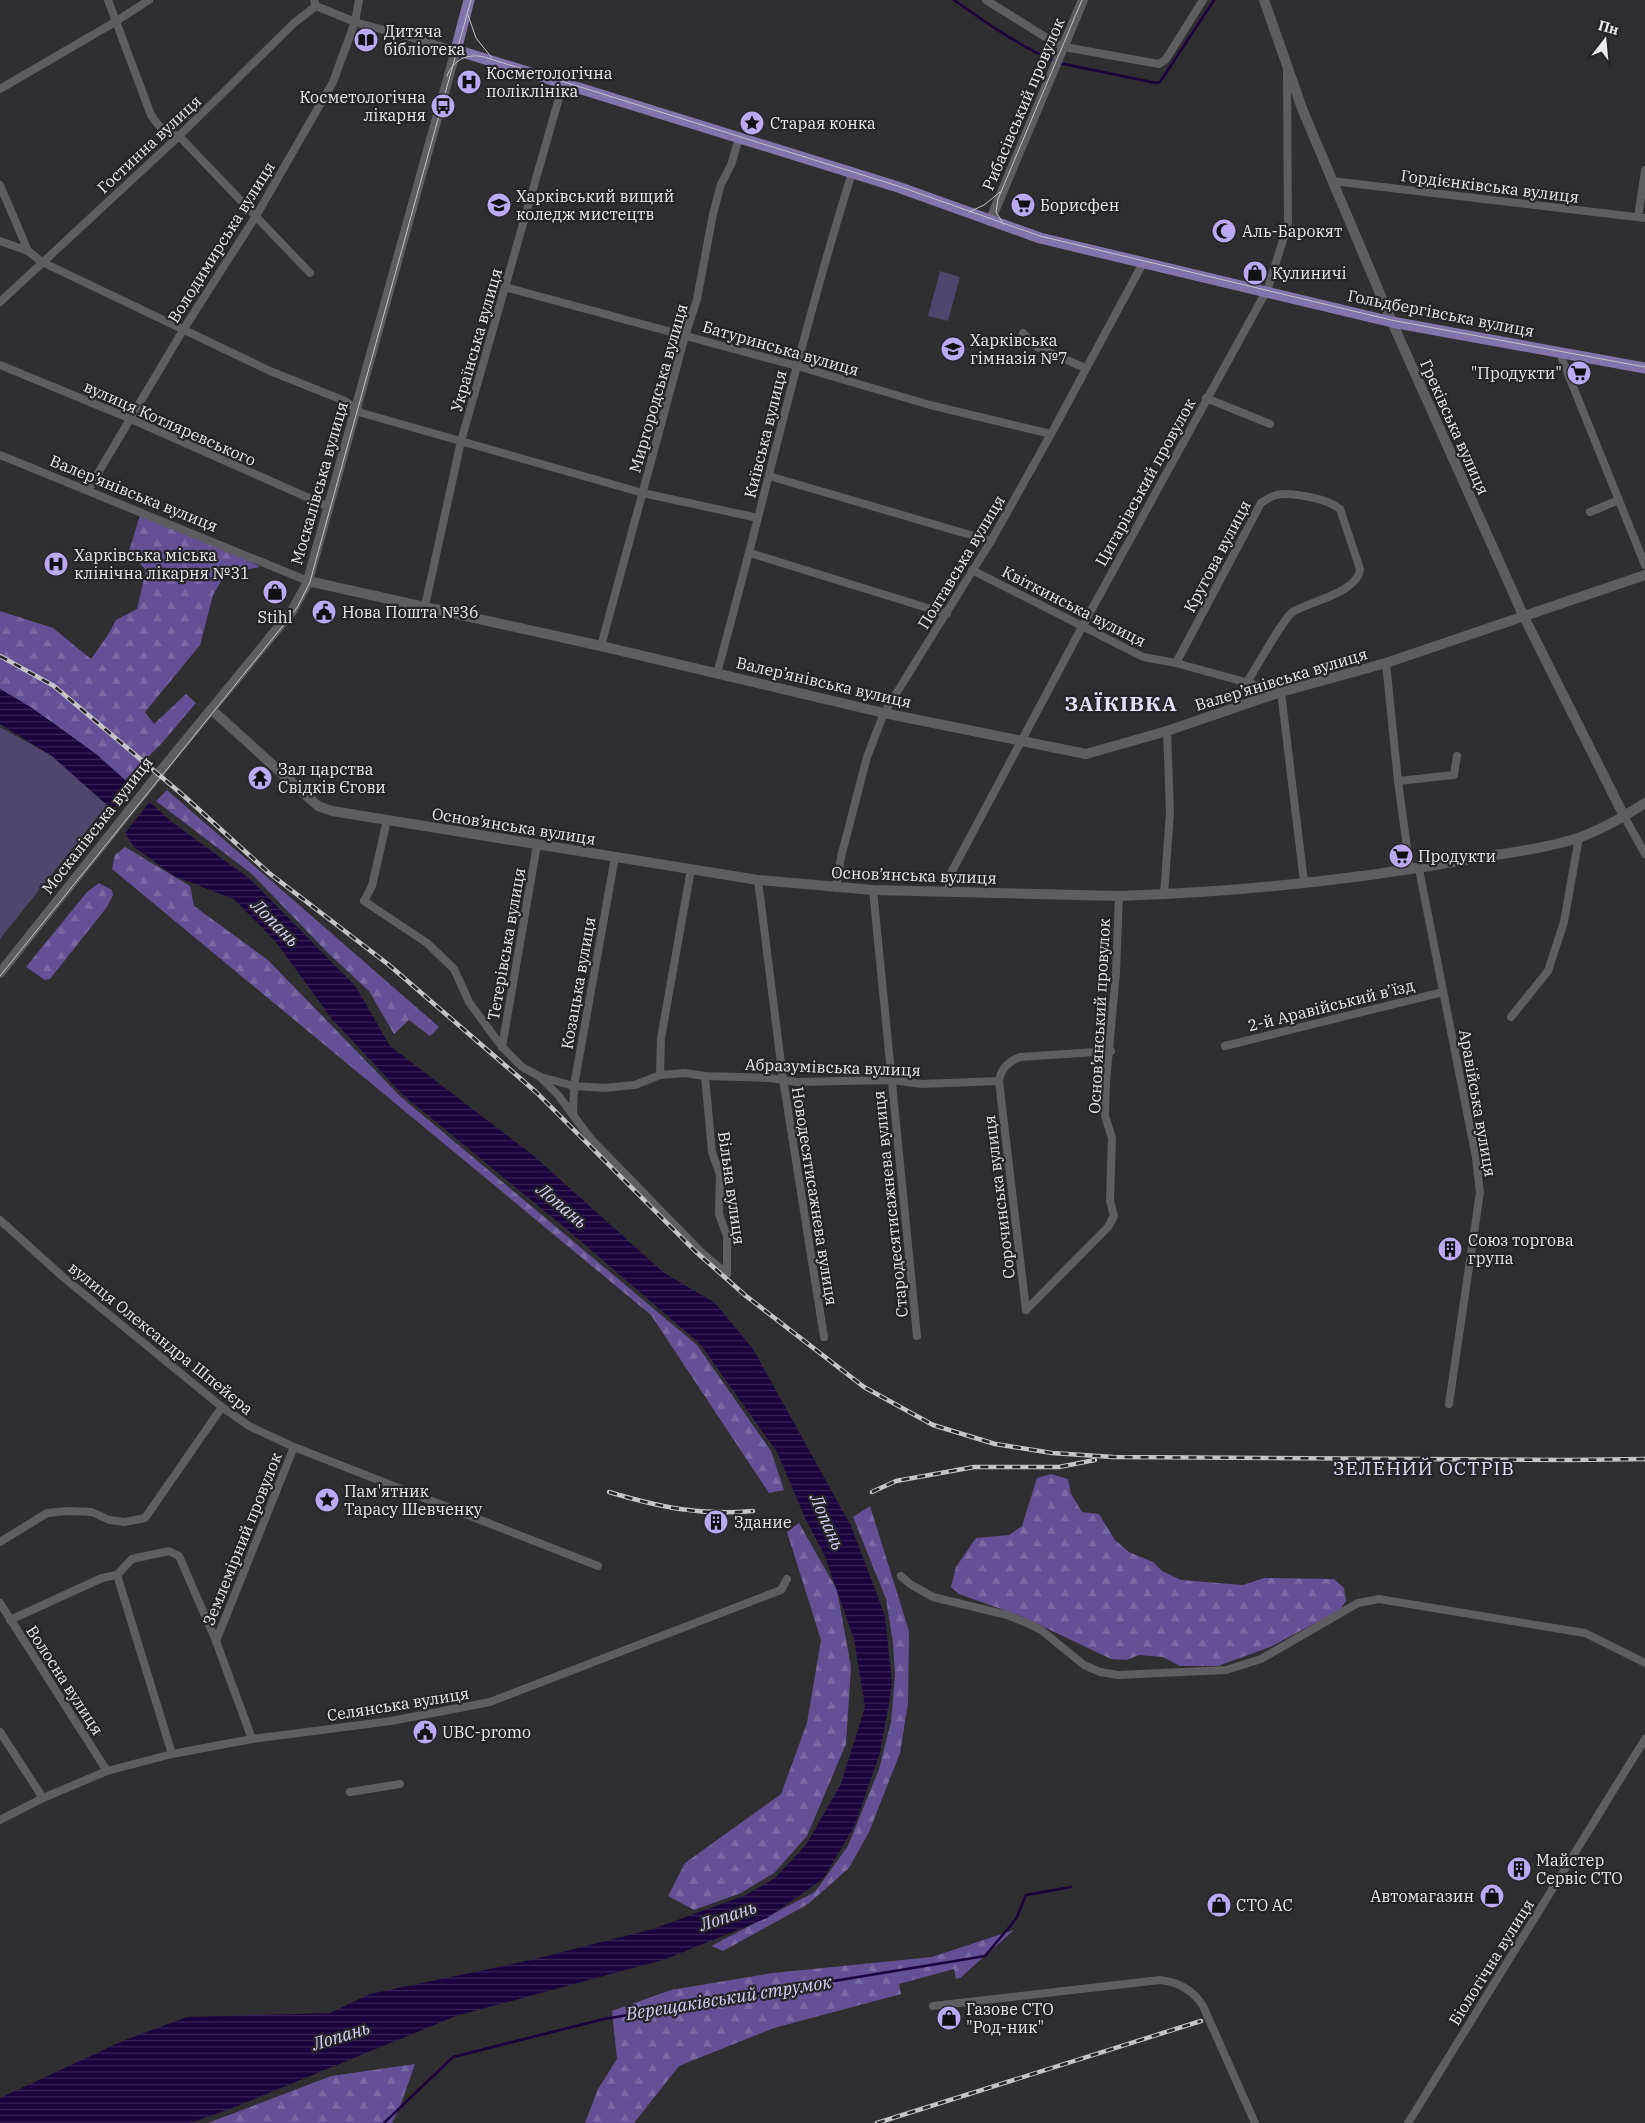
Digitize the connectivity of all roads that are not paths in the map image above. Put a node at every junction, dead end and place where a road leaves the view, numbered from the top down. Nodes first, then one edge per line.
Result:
1 (108, 0) edge
2 (148, 0) edge
3 (359, 0) edge
4 (469, 0) edge
5 (986, 0) edge
6 (1083, 0) edge
7 (1203, 0) edge
8 (1264, 0) edge
9 (315, 3) edge
10 (115, 22) junction
11 (355, 22) junction
12 (1063, 46) junction
13 (456, 50) junction
14 (1287, 65) junction
15 (563, 84) junction
16 (0, 89) edge
17 (179, 136) junction
18 (739, 138) junction
19 (1645, 170) edge
20 (852, 173) junction
21 (1332, 181) junction
22 (0, 185) edge
23 (256, 216) junction
24 (1641, 217) edge
25 (990, 221) junction
26 (0, 241) edge
27 (28, 251) junction
28 (42, 262) junction
29 (1143, 263) junction
30 (310, 273) dead end
31 (505, 287) junction
32 (1265, 292) junction
33 (0, 302) edge
34 (1392, 322) junction
35 (183, 330) junction
36 (1023, 333) dead end
37 (685, 336) junction
38 (1562, 353) junction
39 (0, 365) edge
40 (797, 366) junction
41 (1086, 368) junction
42 (1645, 368) edge
43 (1206, 398) junction
44 (357, 410) junction
45 (131, 419) junction
46 (1270, 424) dead end
47 (1051, 434) junction
48 (461, 441) junction
49 (0, 455) edge
50 (769, 476) junction
51 (88, 490) junction
52 (643, 493) junction
53 (1619, 500) junction
54 (329, 507) junction
55 (1590, 512) dead end
56 (758, 518) junction
57 (991, 541) junction
58 (750, 553) junction
59 (1645, 565) edge
60 (972, 570) junction
61 (1645, 575) edge
62 (308, 581) junction
63 (425, 606) junction
64 (947, 614) junction
65 (1524, 617) junction
66 (1082, 627) junction
67 (601, 646) junction
68 (1176, 663) junction
69 (1386, 663) junction
70 (717, 673) junction
71 (1247, 682) junction
72 (1281, 692) junction
73 (212, 710) junction
74 (884, 712) junction
75 (1167, 731) junction
76 (1022, 740) junction
77 (1457, 756) dead end
78 (1398, 781) junction
79 (1645, 803) edge
80 (1624, 816) junction
81 (387, 820) junction
82 (1579, 837) junction
83 (538, 844) junction
84 (1645, 854) edge
85 (615, 857) junction
86 (691, 869) junction
87 (1414, 869) junction
88 (758, 880) junction
89 (1304, 882) junction
90 (836, 888) junction
91 (873, 890) junction
92 (948, 892) junction
93 (1164, 894) junction
94 (1119, 896) junction
95 (0, 973) edge
96 (1444, 992) junction
97 (1511, 1017) dead end
98 (1225, 1046) dead end
99 (502, 1048) junction
100 (1110, 1051) junction
101 (660, 1075) junction
102 (705, 1076) junction
103 (541, 1077) junction
104 (783, 1079) junction
105 (892, 1080) junction
106 (999, 1082) junction
107 (574, 1086) junction
108 (573, 1115) junction
109 (0, 1220) edge
110 (1026, 1310) joint
111 (917, 1336) dead end
112 (824, 1337) dead end
113 (1449, 1404) dead end
114 (222, 1407) junction
115 (294, 1447) junction
116 (0, 1542) edge
117 (598, 1566) dead end
118 (117, 1575) junction
119 (901, 1576) dead end
120 (787, 1579) dead end
121 (0, 1603) edge
122 (10, 1620) junction
123 (216, 1642) junction
124 (1645, 1663) edge
125 (0, 1732) edge
126 (252, 1739) junction
127 (1645, 1739) edge
128 (172, 1754) junction
129 (108, 1771) junction
130 (400, 1784) dead end
131 (350, 1792) dead end
132 (43, 1798) junction
133 (0, 1820) edge
134 (933, 2006) dead end
135 (1255, 2123) edge
136 (1408, 2123) edge

1 - 10 street
2 - 10 street
3 - 11 street, Володимирська вулиця
4 - 13 main road, Москалівська вулиця
5 - 12 street
6 - 12 street, Рибасівський провулок
7 - 12 street
8 - 14 street, Греківська вулиця
9 - 11 street
9 - 17 street, Гостинна вулиця
10 - 16 street
10 - 17 street
11 - 13 street
11 - 23 street, Володимирська вулиця
12 - 25 street, Рибасівський провулок
13 - 15 main road, Гольдбергівська вулиця
13 - 44 street, Москалівська вулиця
14 - 21 street, Греківська вулиця
14 - 32 street, Цигарівський провулок
15 - 18 main road, Гольдбергівська вулиця
15 - 31 street, Українська вулиця
17 - 23 street
17 - 28 street, Гостинна вулиця
18 - 20 main road, Гольдбергівська вулиця
18 - 37 street, Миргородська вулиця
19 - 24 street
20 - 25 main road, Гольдбергівська вулиця
20 - 40 street, Київська вулиця
21 - 24 street, Гордієнківська вулиця
21 - 34 street, Греківська вулиця
22 - 27 street
23 - 30 street
23 - 35 street, Володимирська вулиця
25 - 29 main road, Гольдбергівська вулиця
26 - 27 street
27 - 28 street
28 - 33 street, Гостинна вулиця
28 - 35 street
29 - 32 main road, Гольдбергівська вулиця
29 - 41 street, Полтавська вулиця
31 - 37 street, Батуринська вулиця
31 - 48 street, Українська вулиця
32 - 34 main road, Гольдбергівська вулиця
32 - 43 street, Цигарівський провулок
34 - 38 main road, Гольдбергівська вулиця
34 - 65 street, Греківська вулиця
35 - 44 street
35 - 45 street, Володимирська вулиця
36 - 41 street
37 - 40 street, Батуринська вулиця
37 - 52 street, Миргородська вулиця
38 - 42 main road, Гольдбергівська вулиця
38 - 53 street
39 - 45 street, вулиця Котляревського
40 - 47 street, Батуринська вулиця
40 - 50 street, Київська вулиця
41 - 47 street, Полтавська вулиця
43 - 46 street
43 - 66 street, Цигарівський провулок
44 - 48 street
44 - 54 street, Москалівська вулиця
45 - 51 street, Володимирська вулиця
45 - 54 street, вулиця Котляревського
47 - 57 street, Полтавська вулиця
48 - 52 street
48 - 63 street, Українська вулиця
49 - 51 street, Валер’янівська вулиця
50 - 56 street, Київська вулиця
50 - 57 street
51 - 62 street, Валер’янівська вулиця
52 - 56 street
52 - 67 street, Миргородська вулиця
53 - 55 street
53 - 59 street
54 - 62 street, Москалівська вулиця
56 - 58 street, Київська вулиця
57 - 60 street, Полтавська вулиця
58 - 64 street
58 - 70 street, Київська вулиця
60 - 64 street, Полтавська вулиця
60 - 66 street, Квіткинська вулиця
61 - 65 street, Валер’янівська вулиця
62 - 63 street, Валер’янівська вулиця
62 - 73 street, Москалівська вулиця
63 - 67 street, Валер’янівська вулиця
64 - 74 street, Полтавська вулиця
65 - 69 street, Валер’янівська вулиця
65 - 80 street, Греківська вулиця
66 - 68 street, Квіткинська вулиця
66 - 76 street, Цигарівський провулок
67 - 70 street, Валер’янівська вулиця
68 - 71 street, Квіткинська вулиця
68 - 71 street, Кругова вулиця
69 - 72 street, Валер’янівська вулиця
69 - 78 street, Аравійська вулиця
70 - 74 street, Валер’янівська вулиця
71 - 72 street, Квіткинська вулиця
72 - 75 street, Валер’янівська вулиця
72 - 89 street
73 - 81 street, Основ’янська вулиця
73 - 95 street, Москалівська вулиця
74 - 76 street, Валер’янівська вулиця
74 - 90 street, Полтавська вулиця
75 - 76 street, Валер’янівська вулиця
75 - 93 street
76 - 92 street, Цигарівський провулок
77 - 78 street
78 - 87 street, Аравійська вулиця
79 - 80 street, Основ’янська вулиця
80 - 82 street, Основ’янська вулиця
80 - 84 street, Греківська вулиця
81 - 83 street, Основ’янська вулиця
81 - 99 street
82 - 87 street, Основ’янська вулиця
82 - 97 street
83 - 85 street, Основ’янська вулиця
83 - 99 street, Тетерівська вулиця
85 - 86 street, Основ’янська вулиця
85 - 107 street, Козацька вулиця
86 - 88 street, Основ’янська вулиця
86 - 101 street
87 - 89 street, Основ’янська вулиця
87 - 96 street, Аравійська вулиця
88 - 90 street, Основ’янська вулиця
88 - 104 street, Новодесятисажнева вулиця
89 - 93 street, Основ’янська вулиця
90 - 91 street, Основ’янська вулиця
91 - 92 street, Основ’янська вулиця
91 - 105 street, Стародесятисажнева вулиця
92 - 94 street, Основ’янська вулиця
93 - 94 street, Основ’янська вулиця
94 - 100 street, Основ’янський провулок
96 - 98 street, 2-й Аравійський в’їзд
96 - 113 street, Аравійська вулиця
99 - 103 street
100 - 106 street
100 - 110 street, Основ’янський провулок
101 - 102 street, Абразумівська вулиця
101 - 107 street, Абразумівська вулиця
102 - 104 street, Абразумівська вулиця
102 - 108 street, Вільна вулиця
103 - 107 street, Абразумівська вулиця
103 - 108 street
104 - 105 street, Абразумівська вулиця
104 - 112 street, Новодесятисажнева вулиця
105 - 106 street, Абразумівська вулиця
105 - 111 street, Стародесятисажнева вулиця
106 - 110 street, Сорочинська вулиця
107 - 108 street, Козацька вулиця
109 - 114 street, вулиця Олександра Шпейєра
114 - 115 street, вулиця Олександра Шпейєра
114 - 116 street
115 - 117 street, вулиця Олександра Шпейєра
115 - 123 street, Землемірний провулок
118 - 122 street
118 - 123 street
118 - 128 street
119 - 124 street
120 - 126 street, Селянська вулиця
121 - 122 street, Волосна вулиця
122 - 129 street, Волосна вулиця
123 - 126 street
125 - 132 street
126 - 128 street, Селянська вулиця
127 - 136 street, Біологічна вулиця
128 - 129 street, Селянська вулиця
129 - 132 street, Селянська вулиця
130 - 131 street
132 - 133 street, Селянська вулиця
134 - 135 street

